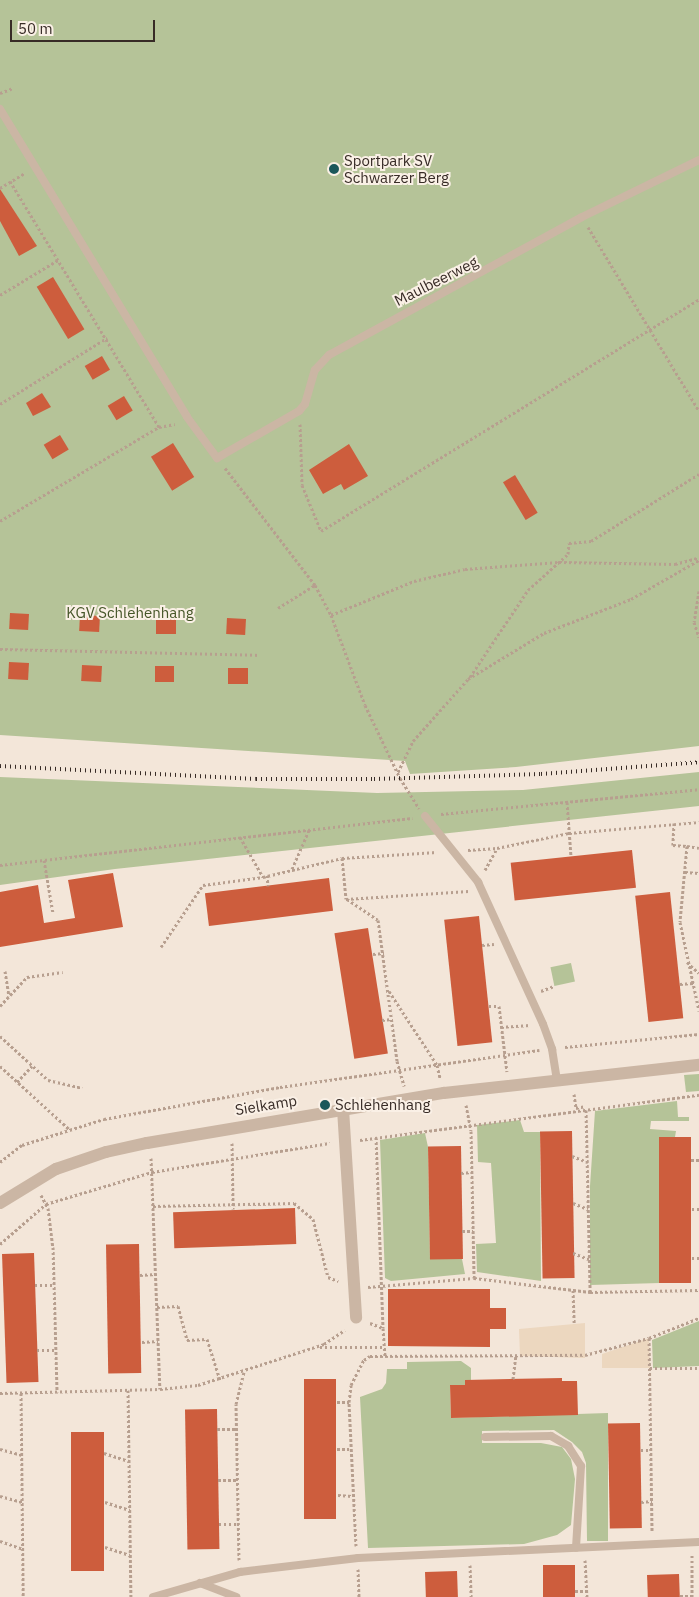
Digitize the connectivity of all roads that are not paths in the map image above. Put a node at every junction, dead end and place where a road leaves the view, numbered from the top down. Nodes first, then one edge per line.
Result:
1 (0, 109) edge
2 (699, 160) edge
3 (425, 816) road end
4 (699, 1065) edge
5 (557, 1080) junction
6 (343, 1109) junction
7 (0, 1203) edge
8 (356, 1318) road end
9 (485, 1437) dead end
10 (695, 1542) edge
11 (580, 1548) junction
12 (200, 1584) junction
13 (153, 1597) edge
14 (236, 1597) edge

1 - 2 lane, Maulbeerweg
3 - 5 lane
4 - 5 street, Sielkamp
5 - 6 street, Sielkamp
6 - 7 street, Sielkamp
6 - 8 street
9 - 11 lane
10 - 11 lane
11 - 12 lane
12 - 13 lane
12 - 14 lane

